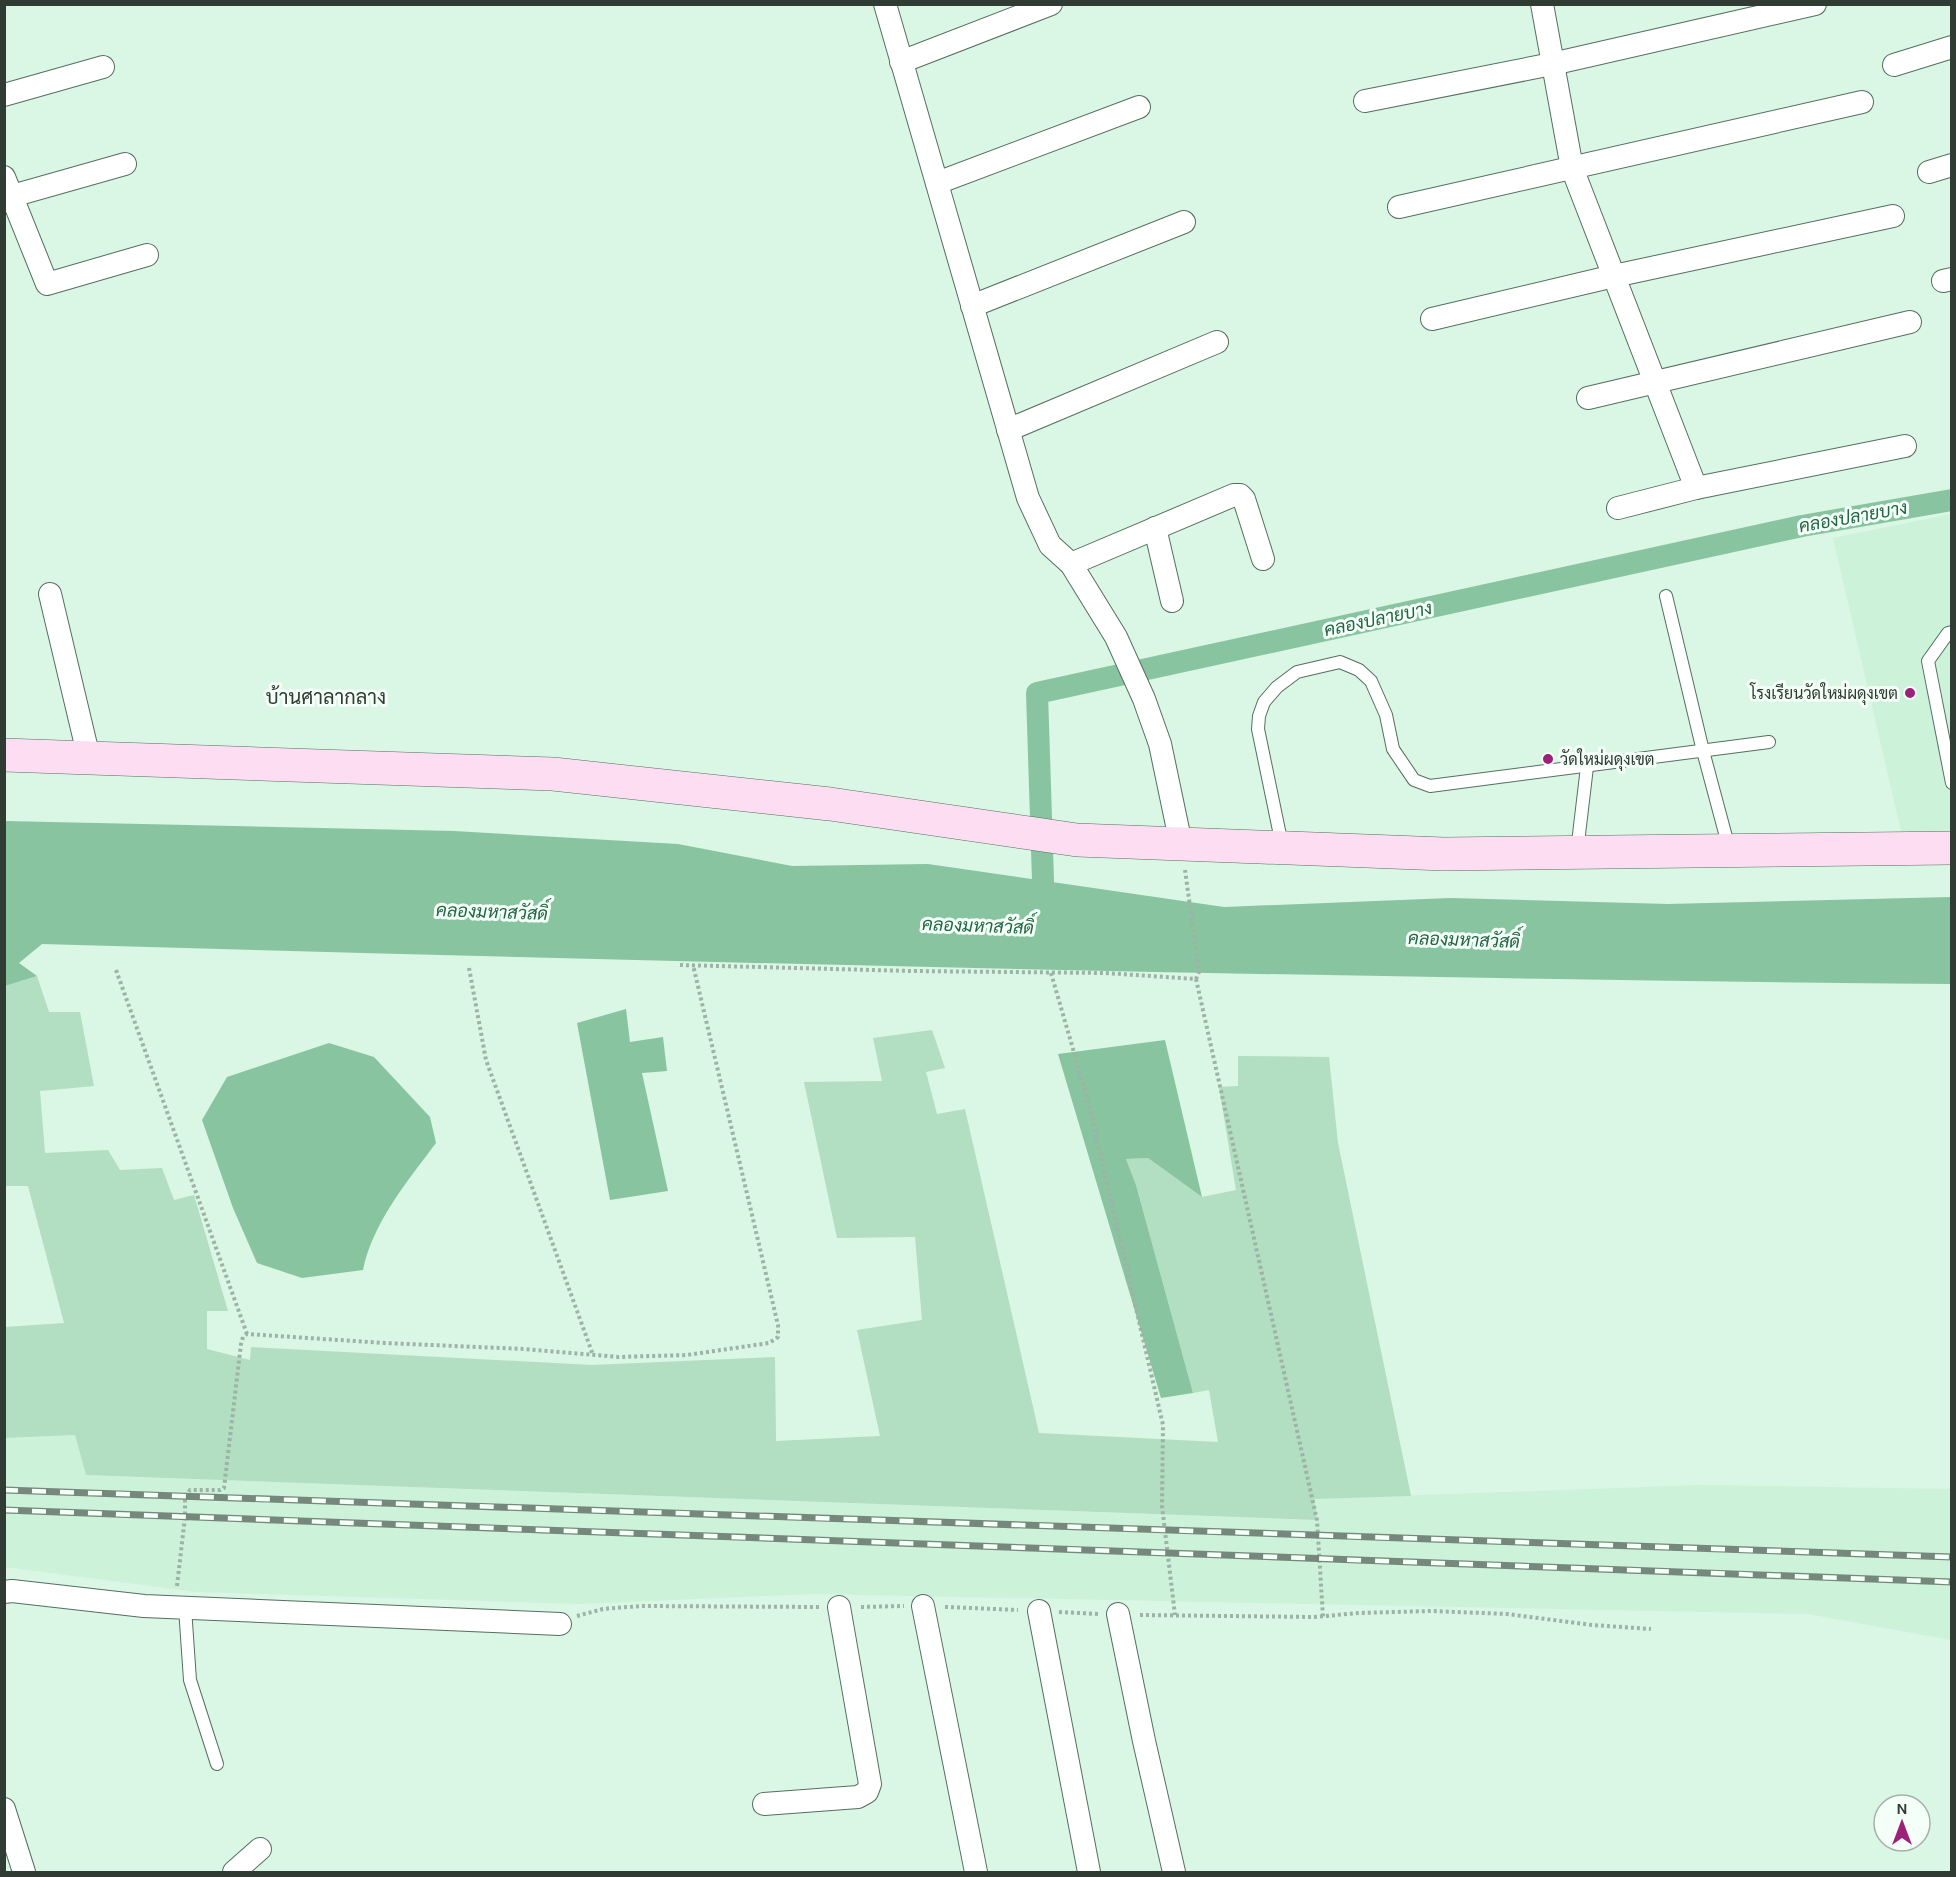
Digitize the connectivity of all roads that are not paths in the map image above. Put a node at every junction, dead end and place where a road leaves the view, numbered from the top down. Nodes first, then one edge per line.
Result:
1 (885, 4) edge
2 (1051, 4) edge
3 (1542, 4) edge
4 (1815, 4) edge
5 (1952, 47) edge
6 (901, 62) junction
7 (1552, 64) junction
8 (1894, 65) dead end
9 (103, 67) dead end
10 (4, 95) edge
11 (1365, 101) dead end
12 (1862, 102) dead end
13 (1139, 107) dead end
14 (125, 164) dead end
15 (1952, 165) edge
16 (1572, 168) junction
17 (1929, 172) dead end
18 (937, 183) junction
19 (8, 187) edge
20 (1399, 207) dead end
21 (1893, 216) dead end
22 (1184, 222) dead end
23 (147, 255) dead end
24 (1614, 276) junction
25 (972, 306) junction
26 (1432, 319) dead end
27 (1910, 322) dead end
28 (1216, 342) dead end
29 (1654, 382) junction
30 (1588, 398) dead end
31 (1008, 430) junction
32 (1905, 446) dead end
33 (1696, 488) junction
34 (1618, 508) dead end
35 (1155, 528) junction
36 (1263, 559) dead end
37 (1071, 564) junction
38 (50, 594) dead end
39 (1666, 596) dead end
40 (1172, 601) dead end
41 (1952, 632) edge
42 (1768, 742) dead end
43 (1703, 751) junction
44 (4, 755) edge
45 (89, 758) junction
46 (1587, 767) junction
47 (1952, 783) edge
48 (1181, 844) junction
49 (1283, 848) junction
50 (1952, 848) edge
51 (1729, 849) junction
52 (1577, 851) junction
53 (4, 1592) edge
54 (923, 1606) dead end
55 (839, 1607) dead end
56 (180, 1608) junction
57 (1039, 1611) dead end
58 (1118, 1614) dead end
59 (560, 1624) dead end
60 (217, 1764) dead end
61 (764, 1804) dead end
62 (4, 1809) edge
63 (260, 1849) dead end
64 (24, 1872) edge
65 (234, 1872) edge
66 (976, 1872) edge
67 (1089, 1872) edge
68 (1173, 1872) edge

1 - 6 street
2 - 6 street
3 - 7 street
4 - 7 street
5 - 8 street
6 - 18 street
7 - 11 street
7 - 16 street
9 - 10 street
12 - 16 street
13 - 18 street
14 - 19 street
15 - 17 street
16 - 20 street
16 - 24 street
18 - 25 street
19 - 23 street
21 - 24 street
22 - 25 street
24 - 26 street
24 - 29 street
25 - 31 street
27 - 29 street
28 - 31 street
29 - 30 street
29 - 33 street
31 - 37 street
32 - 33 street
33 - 34 street
35 - 36 street
35 - 37 street
35 - 40 street
37 - 48 street
38 - 45 street
39 - 43 lane
41 - 47 lane
42 - 43 lane
43 - 46 lane
43 - 51 lane
44 - 45 street
45 - 48 street
46 - 49 lane
46 - 52 lane
48 - 49 street
49 - 52 street
50 - 51 street
51 - 52 street
53 - 56 street
54 - 66 street
55 - 61 street
56 - 59 street
56 - 60 lane
57 - 67 street
58 - 68 street
62 - 64 street
63 - 65 street

